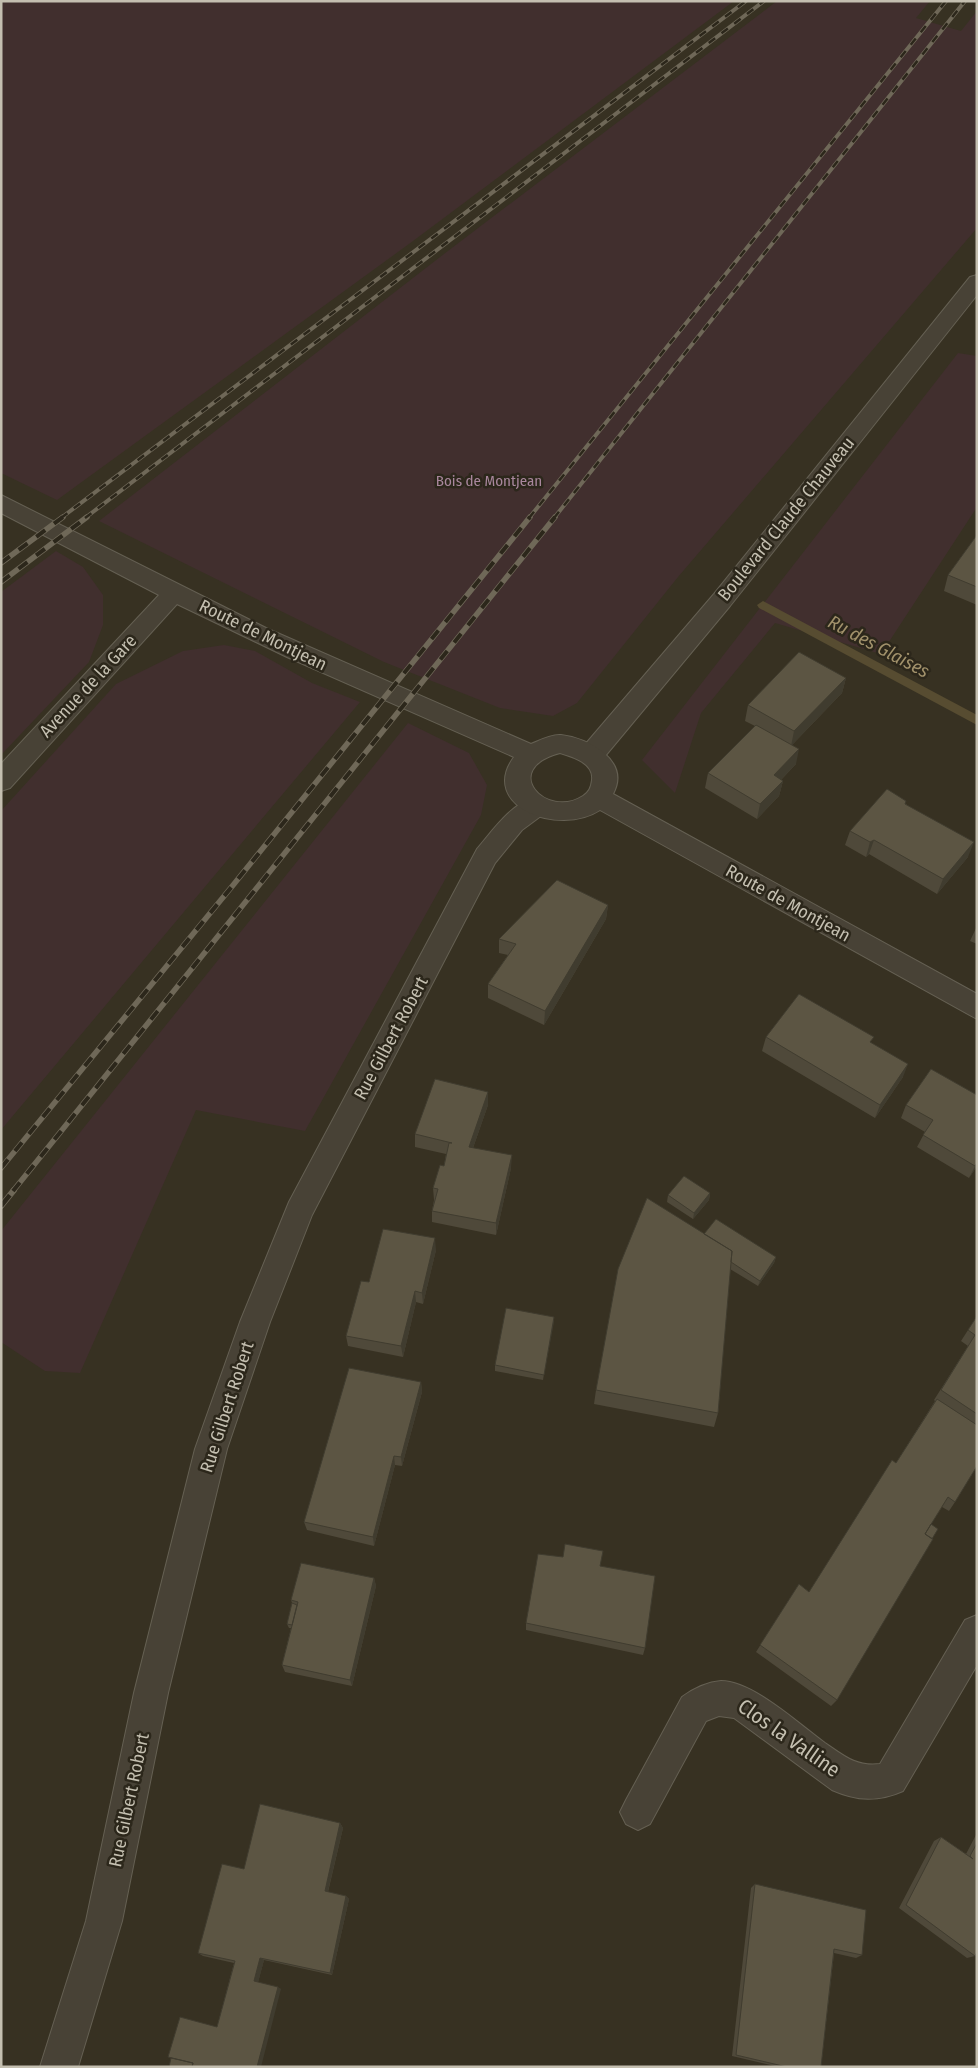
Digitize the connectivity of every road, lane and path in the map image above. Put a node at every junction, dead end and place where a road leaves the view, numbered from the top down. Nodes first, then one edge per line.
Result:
1 (977, 281) edge
2 (1, 503) edge
3 (175, 592) junction
4 (530, 754) junction
5 (592, 754) junction
6 (1, 781) edge
7 (599, 798) junction
8 (536, 806) junction
9 (977, 1008) edge
10 (977, 1632) edge
11 (638, 1812) dead end
12 (59, 2067) edge

1 - 5 street, Boulevard Claude Chauveau
2 - 3 street, Route de Montjean
3 - 4 street, Route de Montjean
3 - 6 street, Avenue de la Gare
4 - 5 street
4 - 8 street
5 - 7 street
7 - 8 street
7 - 9 street, Route de Montjean
8 - 12 street, Rue Gilbert Robert
10 - 11 street, Clos la Valline

